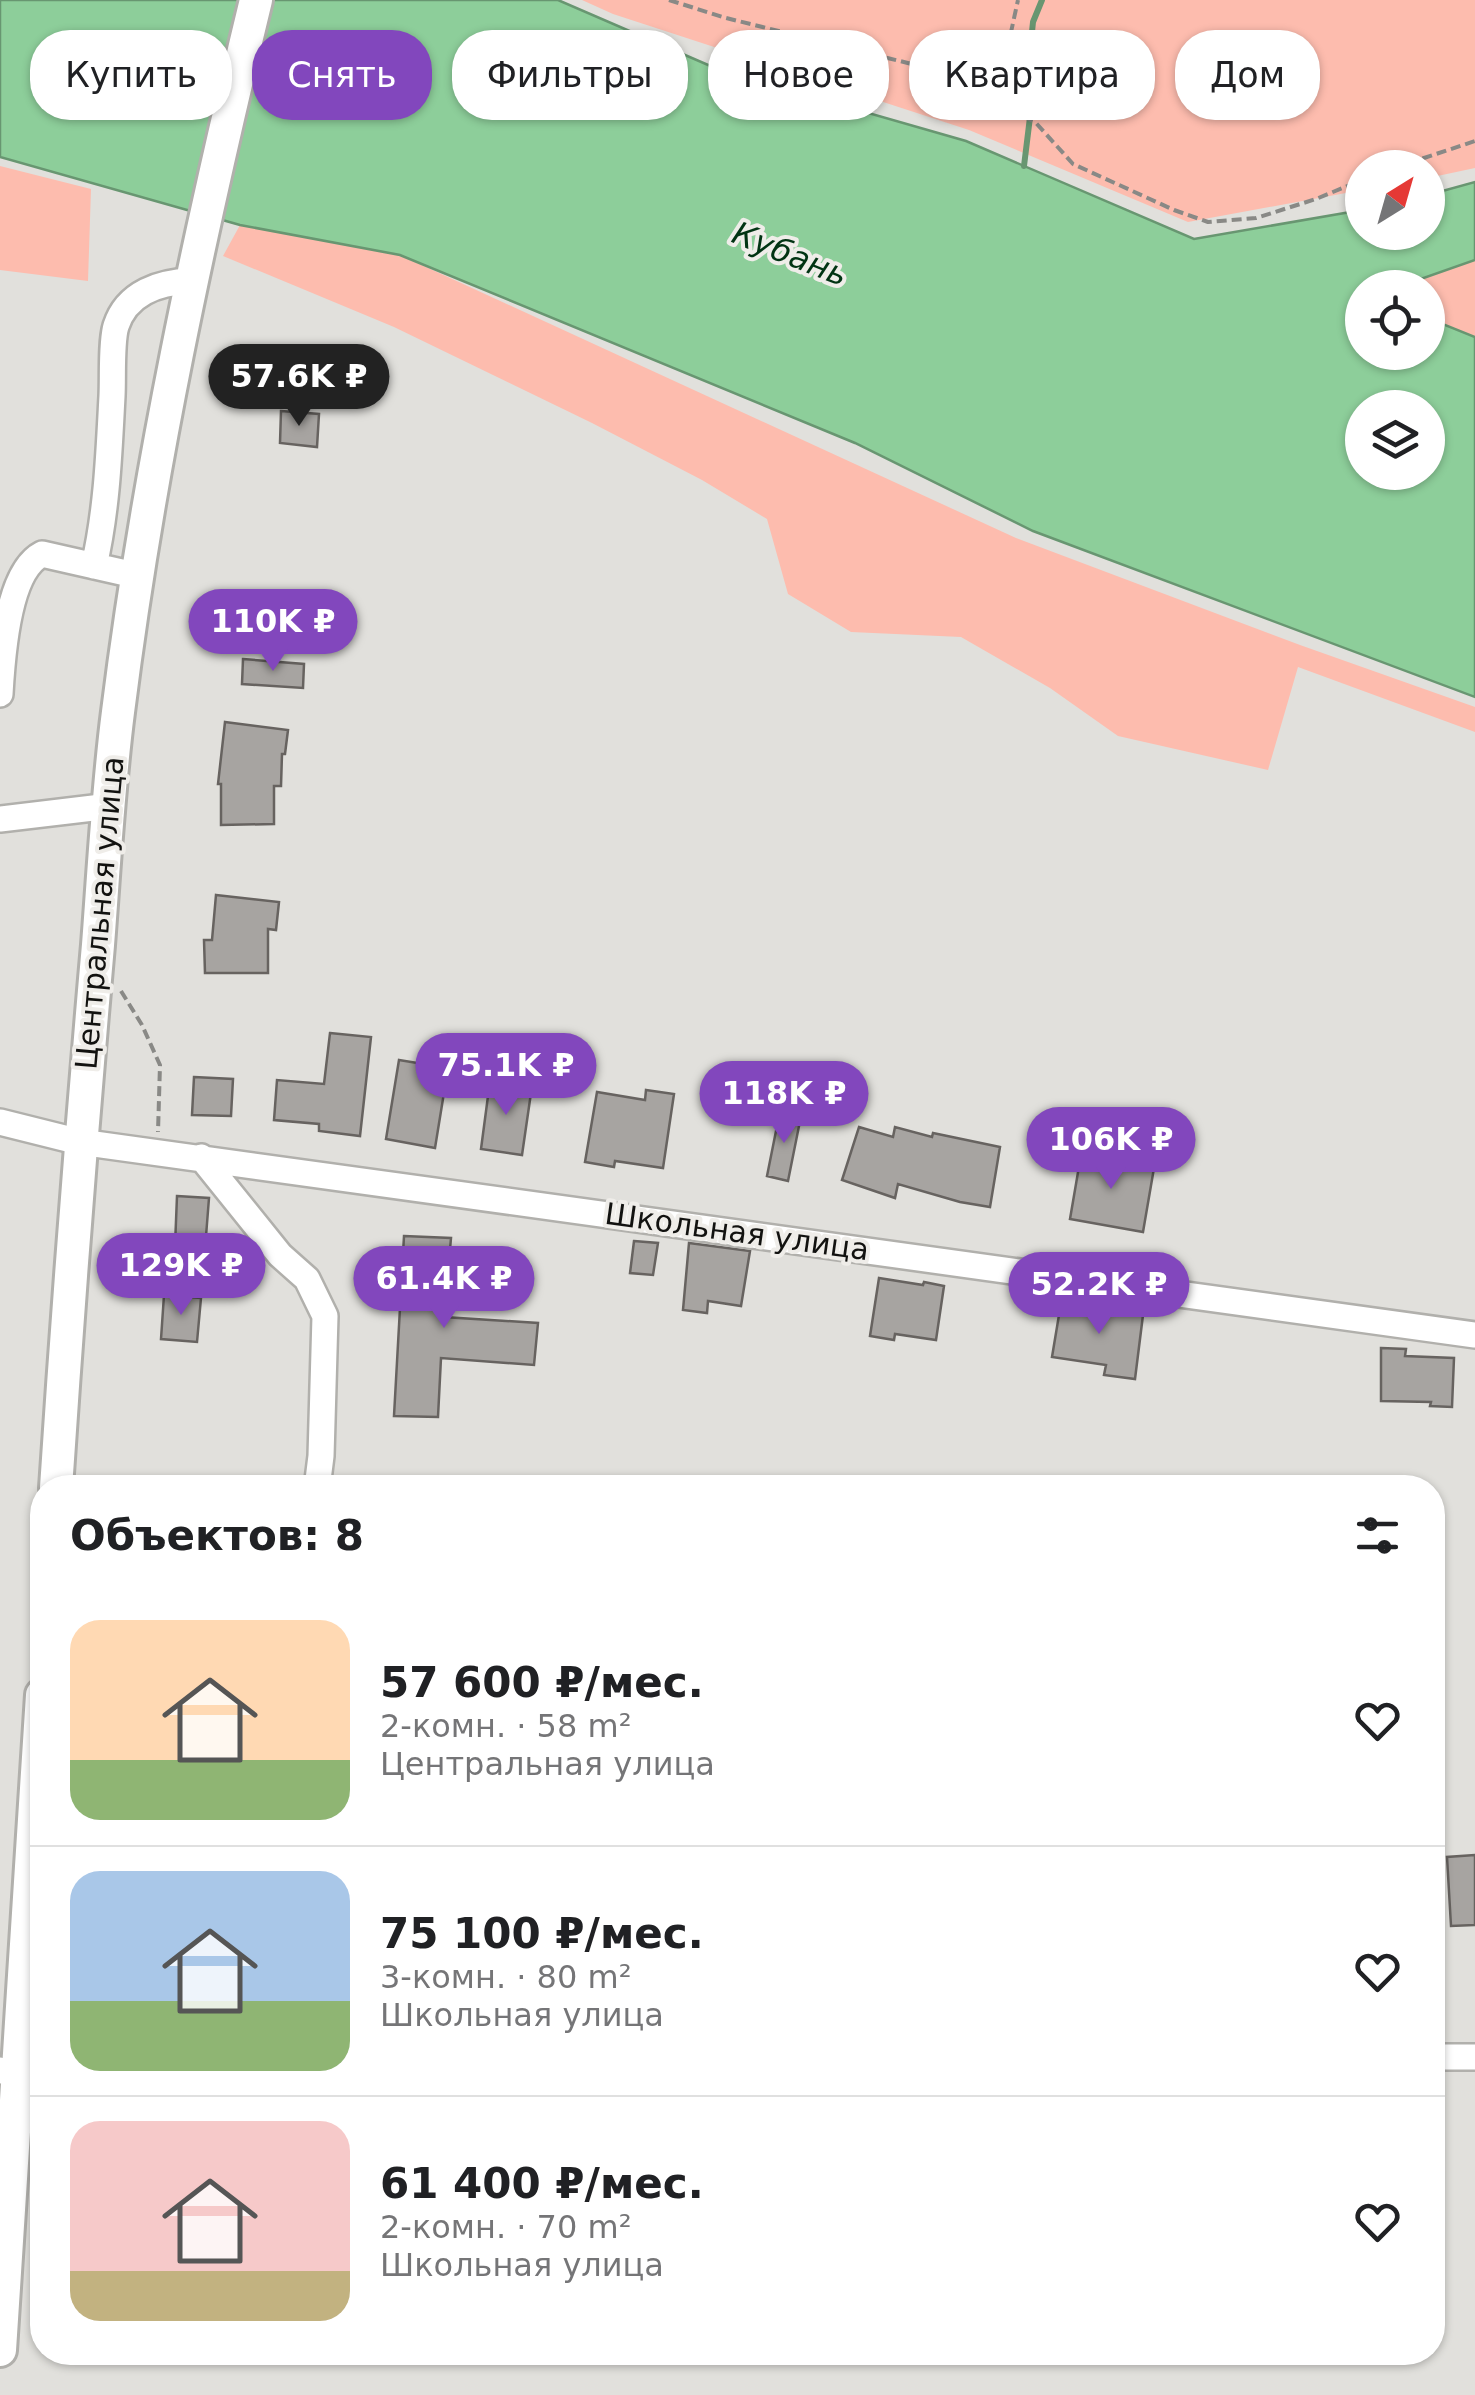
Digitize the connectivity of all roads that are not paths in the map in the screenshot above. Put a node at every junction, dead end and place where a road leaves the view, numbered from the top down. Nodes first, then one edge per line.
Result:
1 (256, 0) edge
2 (192, 281) junction
3 (94, 566) junction
4 (139, 576) junction
5 (0, 694) edge
6 (110, 806) junction
7 (0, 819) edge
8 (0, 1122) edge
9 (80, 1142) junction
10 (200, 1157) junction
11 (1475, 1335) edge
12 (57, 1475) edge
13 (319, 1475) edge
14 (30, 1901) edge
15 (1445, 2057) edge
16 (1475, 2057) edge
17 (20, 2074) edge
18 (0, 2350) edge

1 - 2 main road, Центральная улица
2 - 3 street
2 - 4 main road, Центральная улица
3 - 4 street
3 - 5 street
4 - 6 main road, Центральная улица
6 - 7 street
6 - 9 main road, Центральная улица
8 - 9 street, Школьная улица
9 - 10 street, Школьная улица
9 - 12 main road, Центральная улица
10 - 11 street, Школьная улица
10 - 13 street
14 - 17 main road
15 - 16 street
17 - 18 main road

